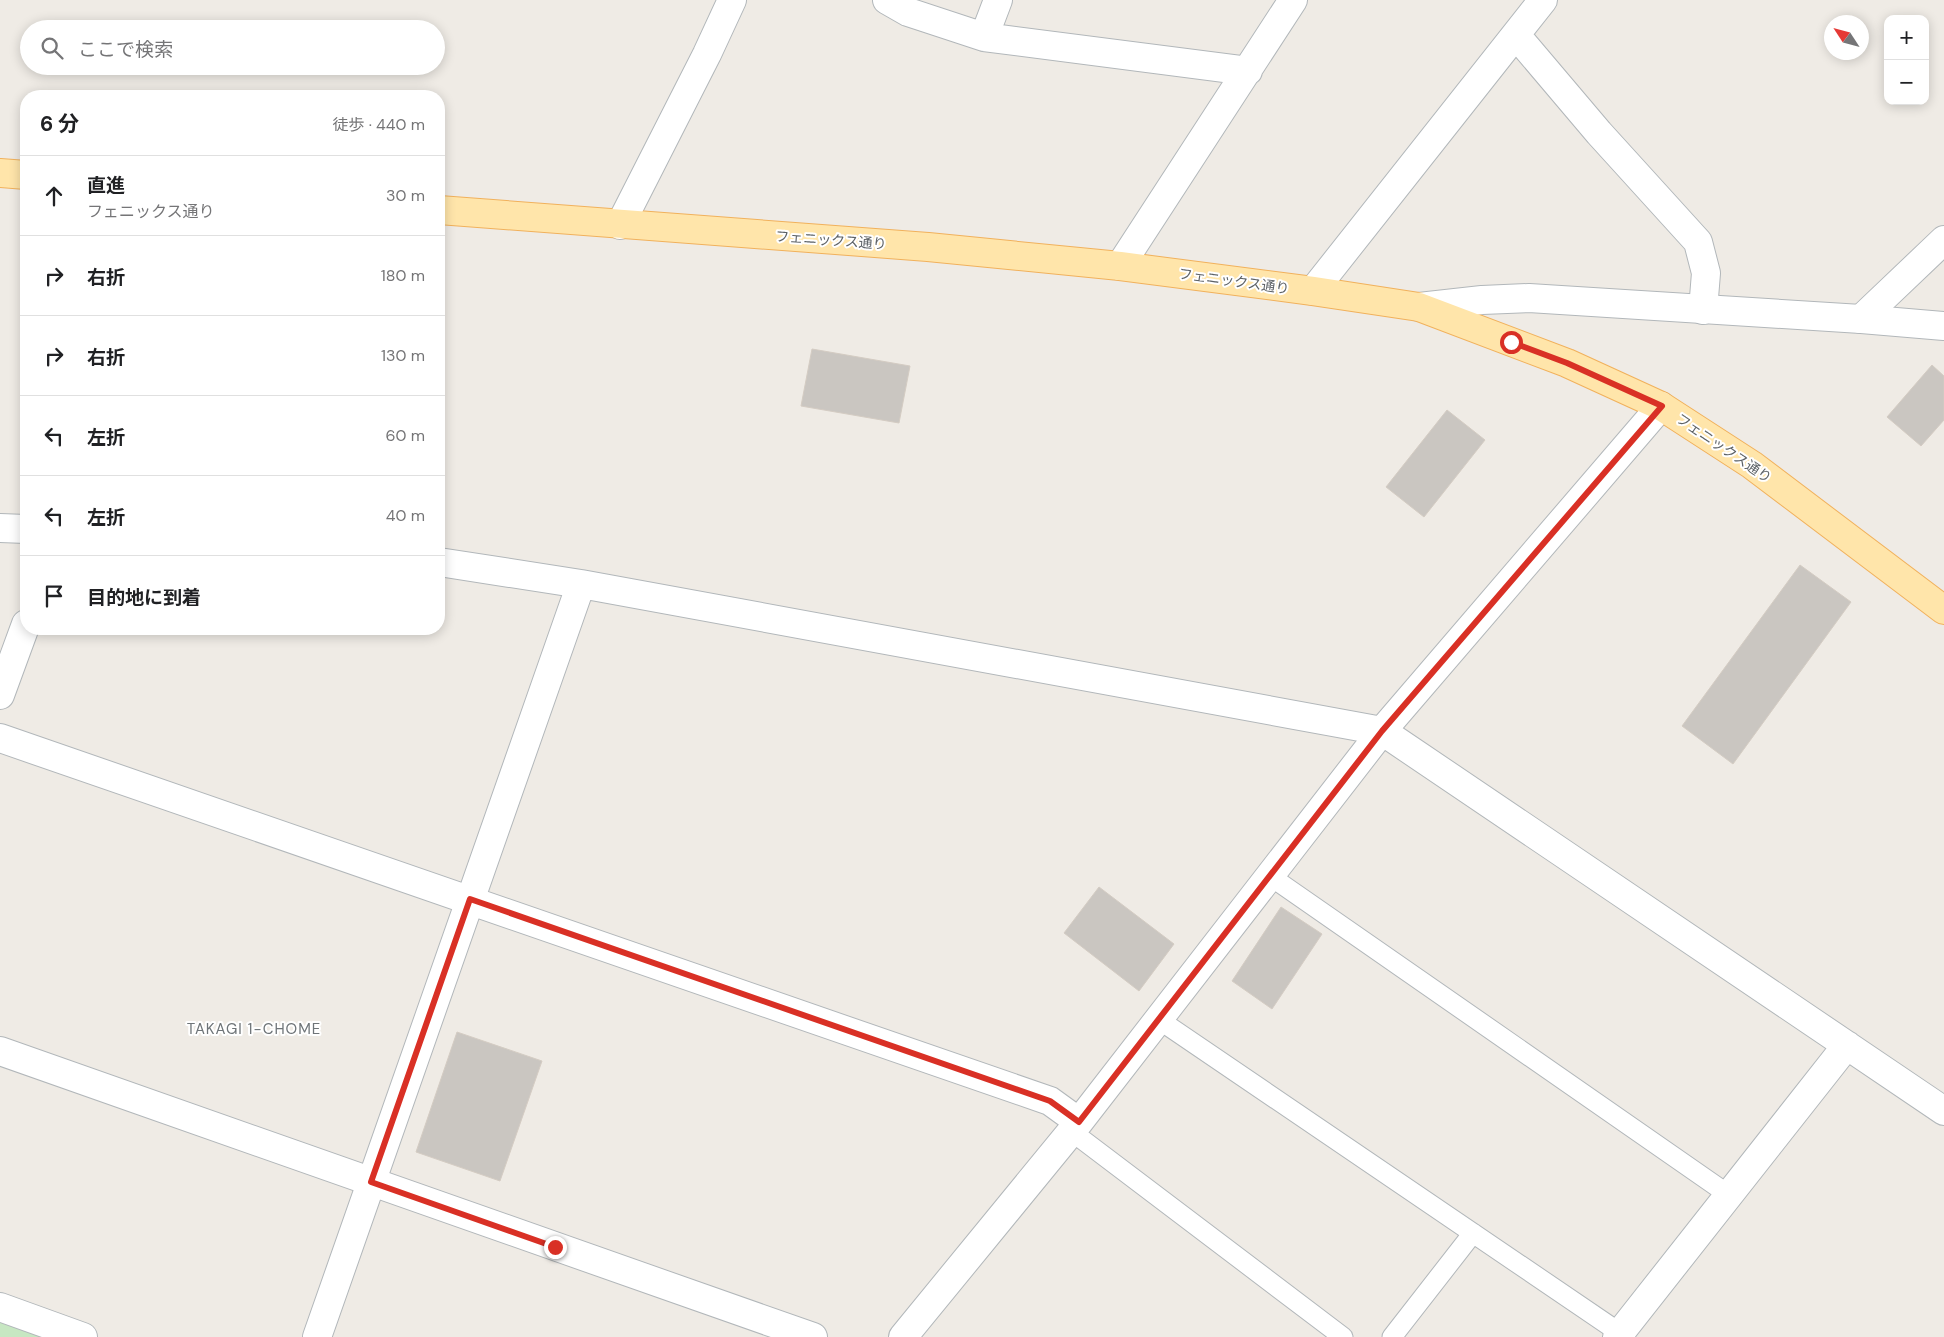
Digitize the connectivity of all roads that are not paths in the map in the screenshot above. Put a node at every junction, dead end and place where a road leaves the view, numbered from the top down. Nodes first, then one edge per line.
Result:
1 (732, 0) edge
2 (887, 0) edge
3 (998, 0) edge
4 (1293, 0) edge
5 (1543, 0) edge
6 (1516, 35) junction
7 (984, 37) junction
8 (1248, 71) junction
9 (0, 173) edge
10 (20, 175) edge
11 (445, 210) edge
12 (620, 225) junction
13 (1944, 240) edge
14 (1120, 266) junction
15 (1313, 291) junction
16 (1418, 307) junction
17 (1703, 310) junction
18 (1861, 319) junction
19 (1944, 326) edge
20 (1662, 406) junction
21 (0, 528) edge
22 (20, 529) edge
23 (445, 563) edge
24 (581, 584) junction
25 (1944, 610) edge
26 (22, 635) edge
27 (0, 694) edge
28 (1382, 731) junction
29 (0, 738) edge
30 (1270, 876) junction
31 (470, 899) junction
32 (1158, 1019) junction
33 (1847, 1044) junction
34 (0, 1051) edge
35 (1944, 1111) edge
36 (1075, 1127) junction
37 (371, 1182) junction
38 (1729, 1195) junction
39 (1473, 1233) junction
40 (0, 1308) edge
41 (1623, 1336) edge
42 (83, 1337) edge
43 (317, 1337) edge
44 (813, 1337) edge
45 (903, 1337) edge
46 (1343, 1337) edge
47 (1392, 1337) edge

1 - 12 street
2 - 7 street
3 - 7 street
4 - 8 street
5 - 6 street
6 - 15 street
6 - 17 street
7 - 8 street
8 - 14 street
9 - 10 main road
11 - 12 main road, フェニックス通り
12 - 14 main road, フェニックス通り
13 - 18 street
14 - 15 main road, フェニックス通り
15 - 16 main road, フェニックス通り
16 - 17 street
16 - 20 main road, フェニックス通り
17 - 18 street
18 - 19 street
20 - 25 main road, フェニックス通り
20 - 28 street
21 - 22 street
23 - 24 street
24 - 28 street
24 - 31 street
26 - 27 street
28 - 30 street
28 - 33 street
29 - 31 street
30 - 32 street
30 - 38 lane
31 - 36 street
31 - 37 street
32 - 36 street
32 - 39 lane
33 - 35 street
33 - 38 street
34 - 37 street
36 - 45 street
36 - 46 lane
37 - 43 street
37 - 44 street
38 - 41 street
39 - 41 lane
39 - 47 lane
40 - 42 street

